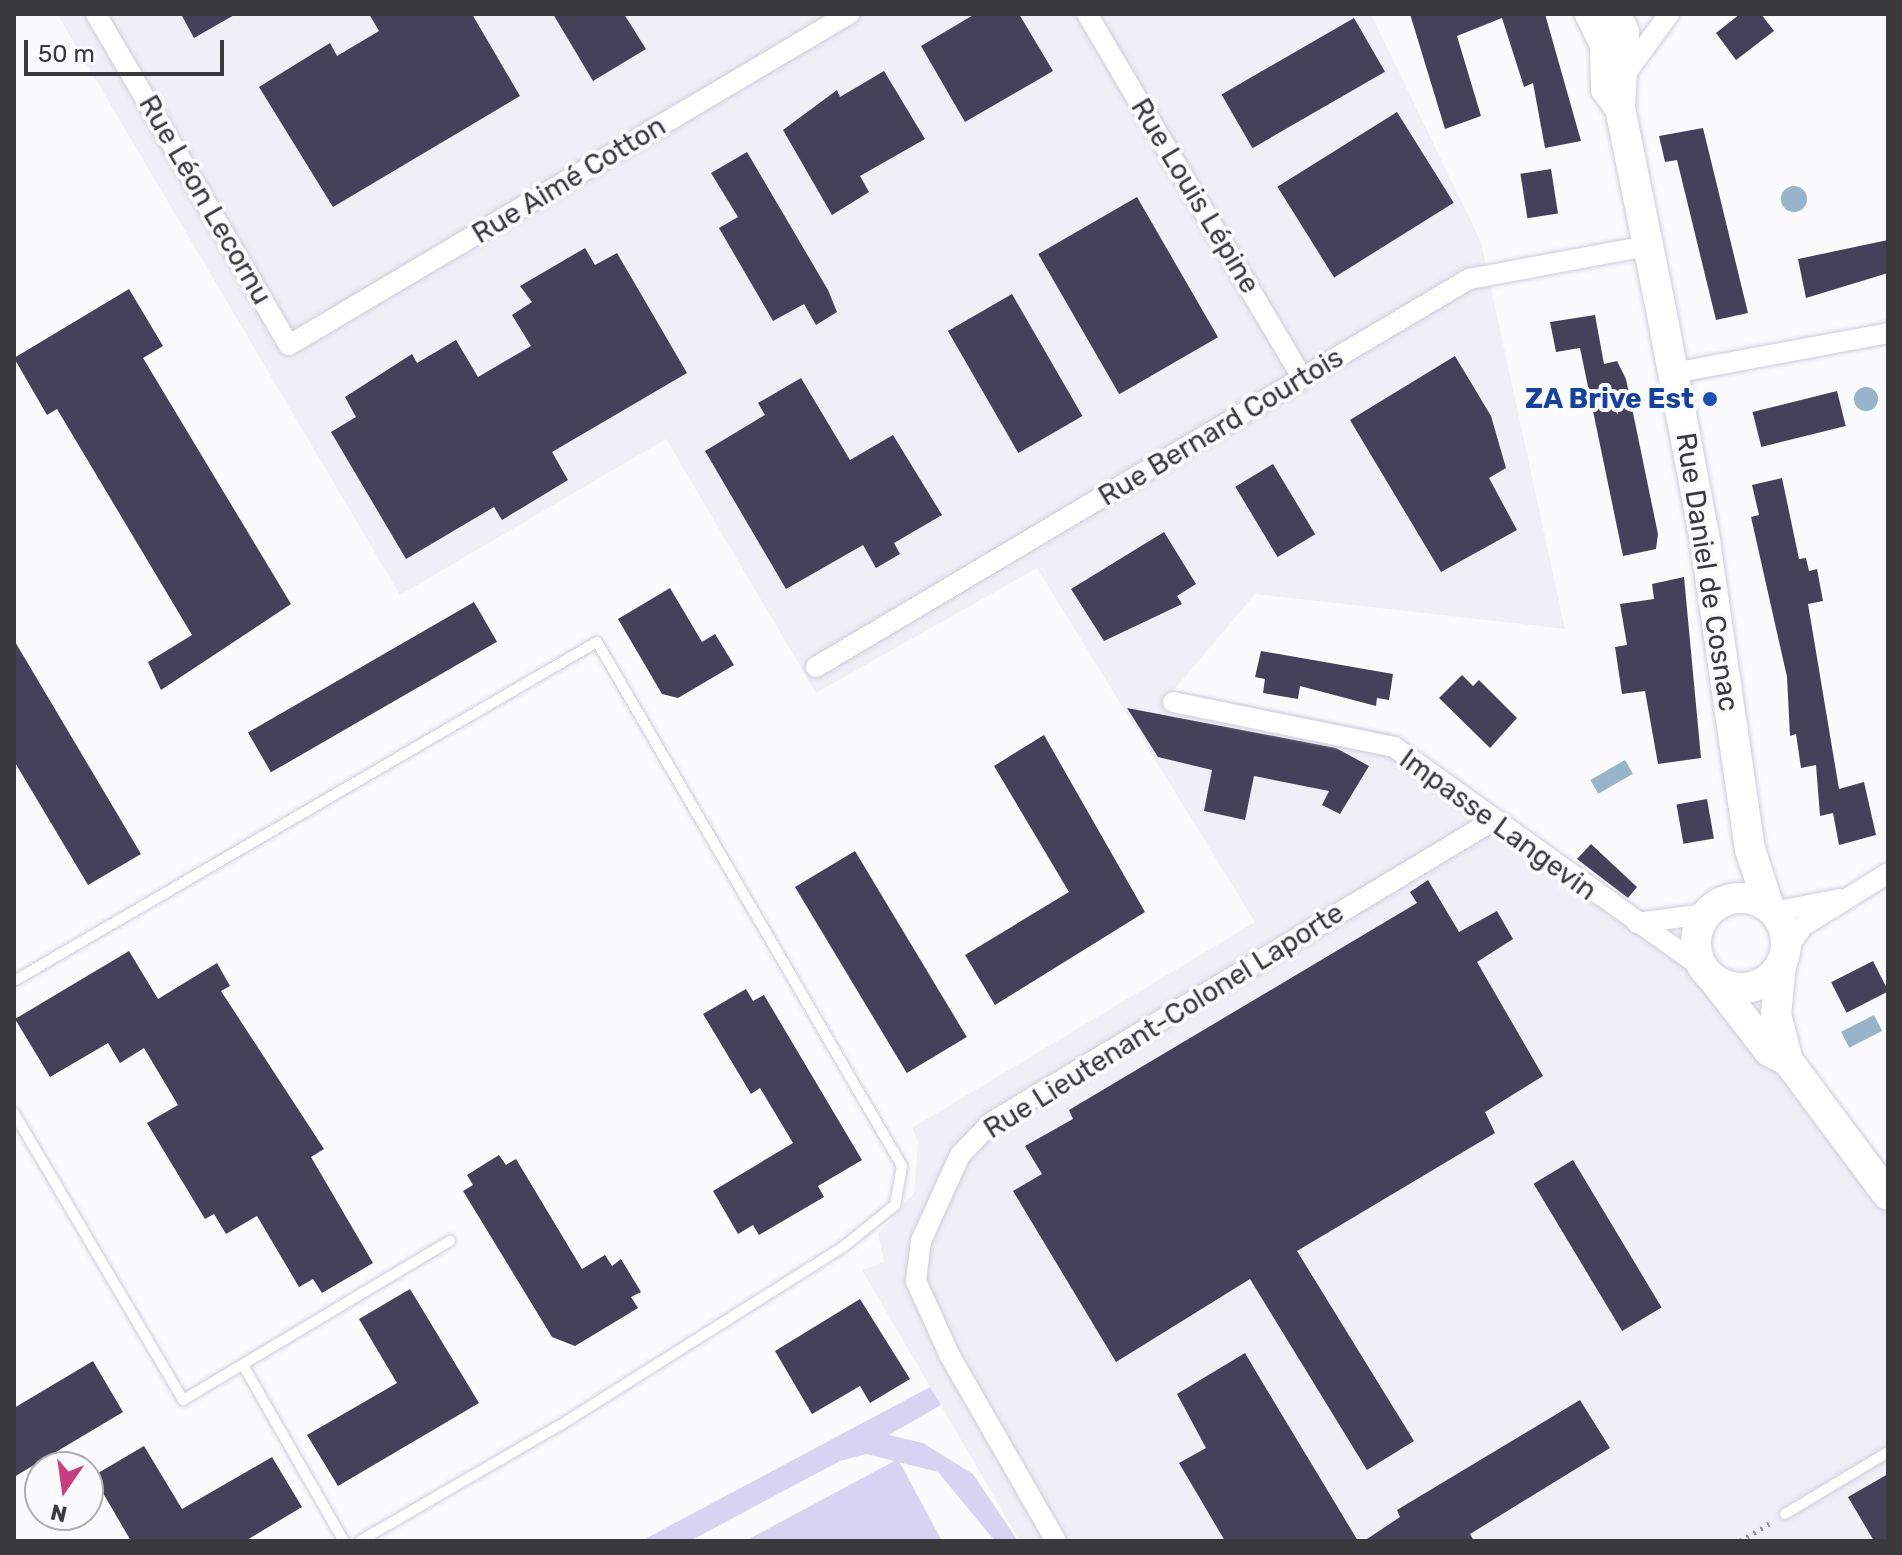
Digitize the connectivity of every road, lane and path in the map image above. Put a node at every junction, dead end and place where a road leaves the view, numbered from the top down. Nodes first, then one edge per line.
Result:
1 (96, 14) edge
2 (849, 14) edge
3 (1087, 14) edge
4 (1669, 14) edge
5 (1608, 17) edge
6 (1624, 77) junction
7 (1620, 108) junction
8 (1647, 246) junction
9 (1888, 333) edge
10 (289, 345) joint
11 (1673, 373) junction
12 (1302, 378) junction
13 (816, 667) dead end
14 (1173, 702) dead end
15 (1494, 820) junction
16 (1750, 849) junction
17 (1888, 873) edge
18 (1840, 899) junction
19 (1711, 909) junction
20 (1771, 910) junction
21 (1629, 922) junction
22 (1783, 957) junction
23 (1710, 975) junction
24 (14, 981) edge
25 (1788, 1061) junction
26 (14, 1113) edge
27 (1888, 1195) edge
28 (450, 1241) dead end
29 (243, 1365) junction
30 (1888, 1452) edge
31 (1785, 1514) joint
32 (344, 1541) edge
33 (360, 1541) edge
34 (1056, 1541) edge
35 (1740, 1541) edge

1 - 10 street, Rue Léon Lecornu
2 - 10 street, Rue Aimé Cotton
3 - 12 street, Rue Louis Lépine
4 - 6 street
5 - 6 street, Rue Daniel de Cosnac
5 - 7 street, Rue Daniel de Cosnac
6 - 7 street, Rue Daniel de Cosnac
7 - 8 street, Rue Daniel de Cosnac
8 - 11 street, Rue Daniel de Cosnac
8 - 12 street, Rue Bernard Courtois
9 - 11 street
11 - 16 street, Rue Daniel de Cosnac
12 - 13 street, Rue Bernard Courtois
14 - 15 street, Impasse Langevin
15 - 21 street, Impasse Langevin
15 - 34 street, Rue Lieutenant-Colonel Laporte
16 - 19 street
16 - 20 street, Rue Daniel de Cosnac
17 - 18 street
18 - 20 street
18 - 22 street
19 - 20 street
19 - 21 street
19 - 23 street
20 - 22 street
21 - 23 street, Impasse Langevin
22 - 23 street
22 - 25 street
23 - 25 street
24 - 33 lane
25 - 27 street
26 - 29 lane
28 - 29 lane
29 - 32 lane
30 - 31 lane
31 - 35 path

